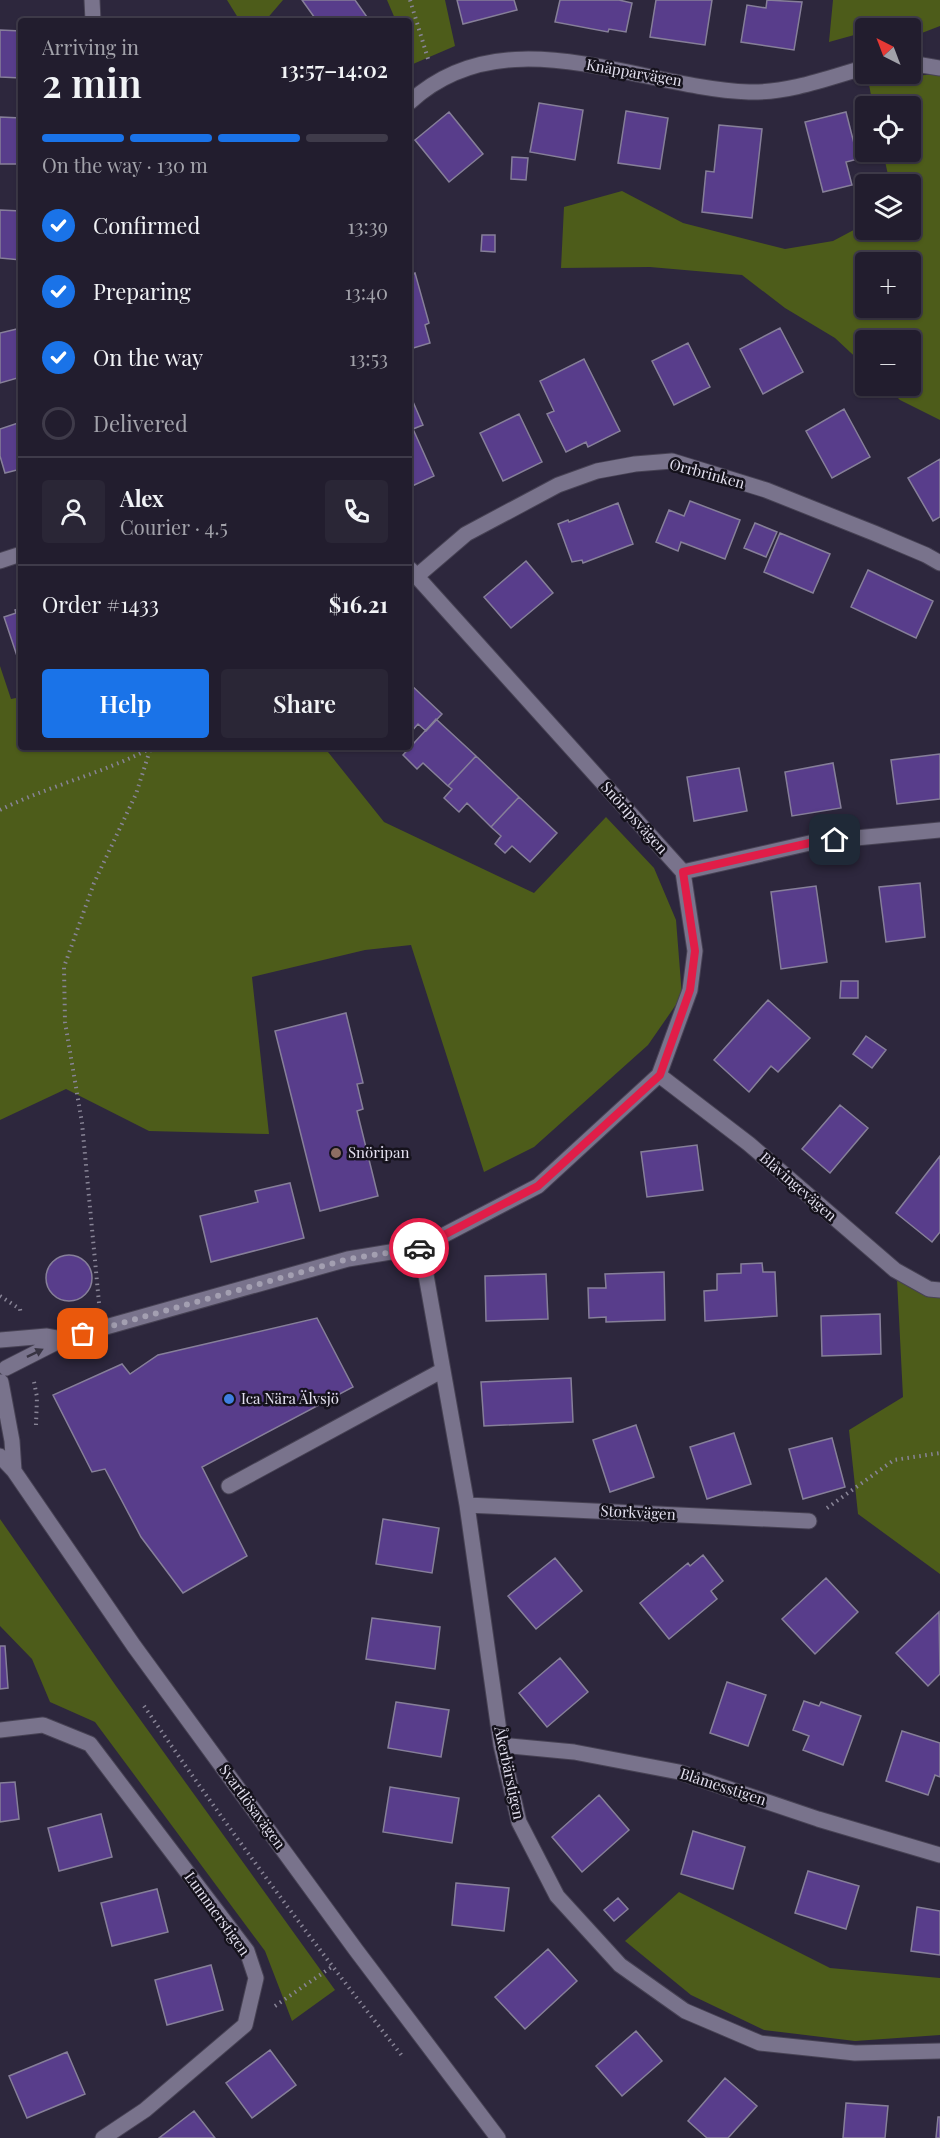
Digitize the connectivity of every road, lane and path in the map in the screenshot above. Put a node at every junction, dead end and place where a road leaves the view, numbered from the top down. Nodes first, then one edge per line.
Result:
1 (92, 0) edge
2 (410, 0) edge
3 (93, 18) edge
4 (921, 65) edge
5 (940, 68) edge
6 (855, 70) edge
7 (436, 82) junction
8 (412, 100) edge
9 (18, 555) edge
10 (0, 561) edge
11 (940, 563) edge
12 (413, 572) edge
13 (146, 750) edge
14 (149, 750) edge
15 (0, 810) edge
16 (940, 830) edge
17 (683, 872) junction
18 (660, 1075) junction
19 (421, 1247) junction
20 (940, 1290) edge
21 (0, 1296) edge
22 (102, 1329) junction
23 (25, 1338) junction
24 (63, 1339) junction
25 (0, 1340) edge
26 (28, 1356) junction
27 (443, 1370) junction
28 (2, 1378) edge
29 (36, 1432) dead end
30 (940, 1453) edge
31 (0, 1456) edge
32 (14, 1471) junction
33 (229, 1486) dead end
34 (467, 1505) junction
35 (809, 1521) joint
36 (0, 1730) edge
37 (501, 1745) junction
38 (940, 1855) edge
39 (356, 1950) junction
40 (245, 2025) junction
41 (940, 2051) edge
42 (103, 2138) edge
43 (498, 2138) edge

1 - 3 street
2 - 7 path
4 - 5 street
6 - 7 street, Knäpparvägen
7 - 8 street, Knäpparvägen
9 - 10 street
11 - 12 street, Orrbrinken
12 - 17 street, Snöripsvägen
13 - 15 path
14 - 22 path
16 - 17 street
17 - 18 street
18 - 19 street
18 - 20 street, Blåvingevägen
19 - 22 street
19 - 27 street, Åkerbärstigen
21 - 23 path
22 - 24 street
23 - 24 street
23 - 25 street
26 -> 24 street
25 - 28 street
26 - 28 street
26 - 29 path
27 - 33 street
27 - 34 street, Åkerbärstigen
28 - 32 street
30 - 35 path
31 - 32 street, Svartlösavägen
32 - 39 street, Svartlösavägen
34 - 35 street, Storkvägen
34 - 37 street, Åkerbärstigen
36 - 40 street, Lummerstigen
37 - 38 street, Blåmesstigen
37 - 41 street, Åkerbärstigen
39 - 40 path
39 - 43 street, Svartlösavägen
40 - 42 street

